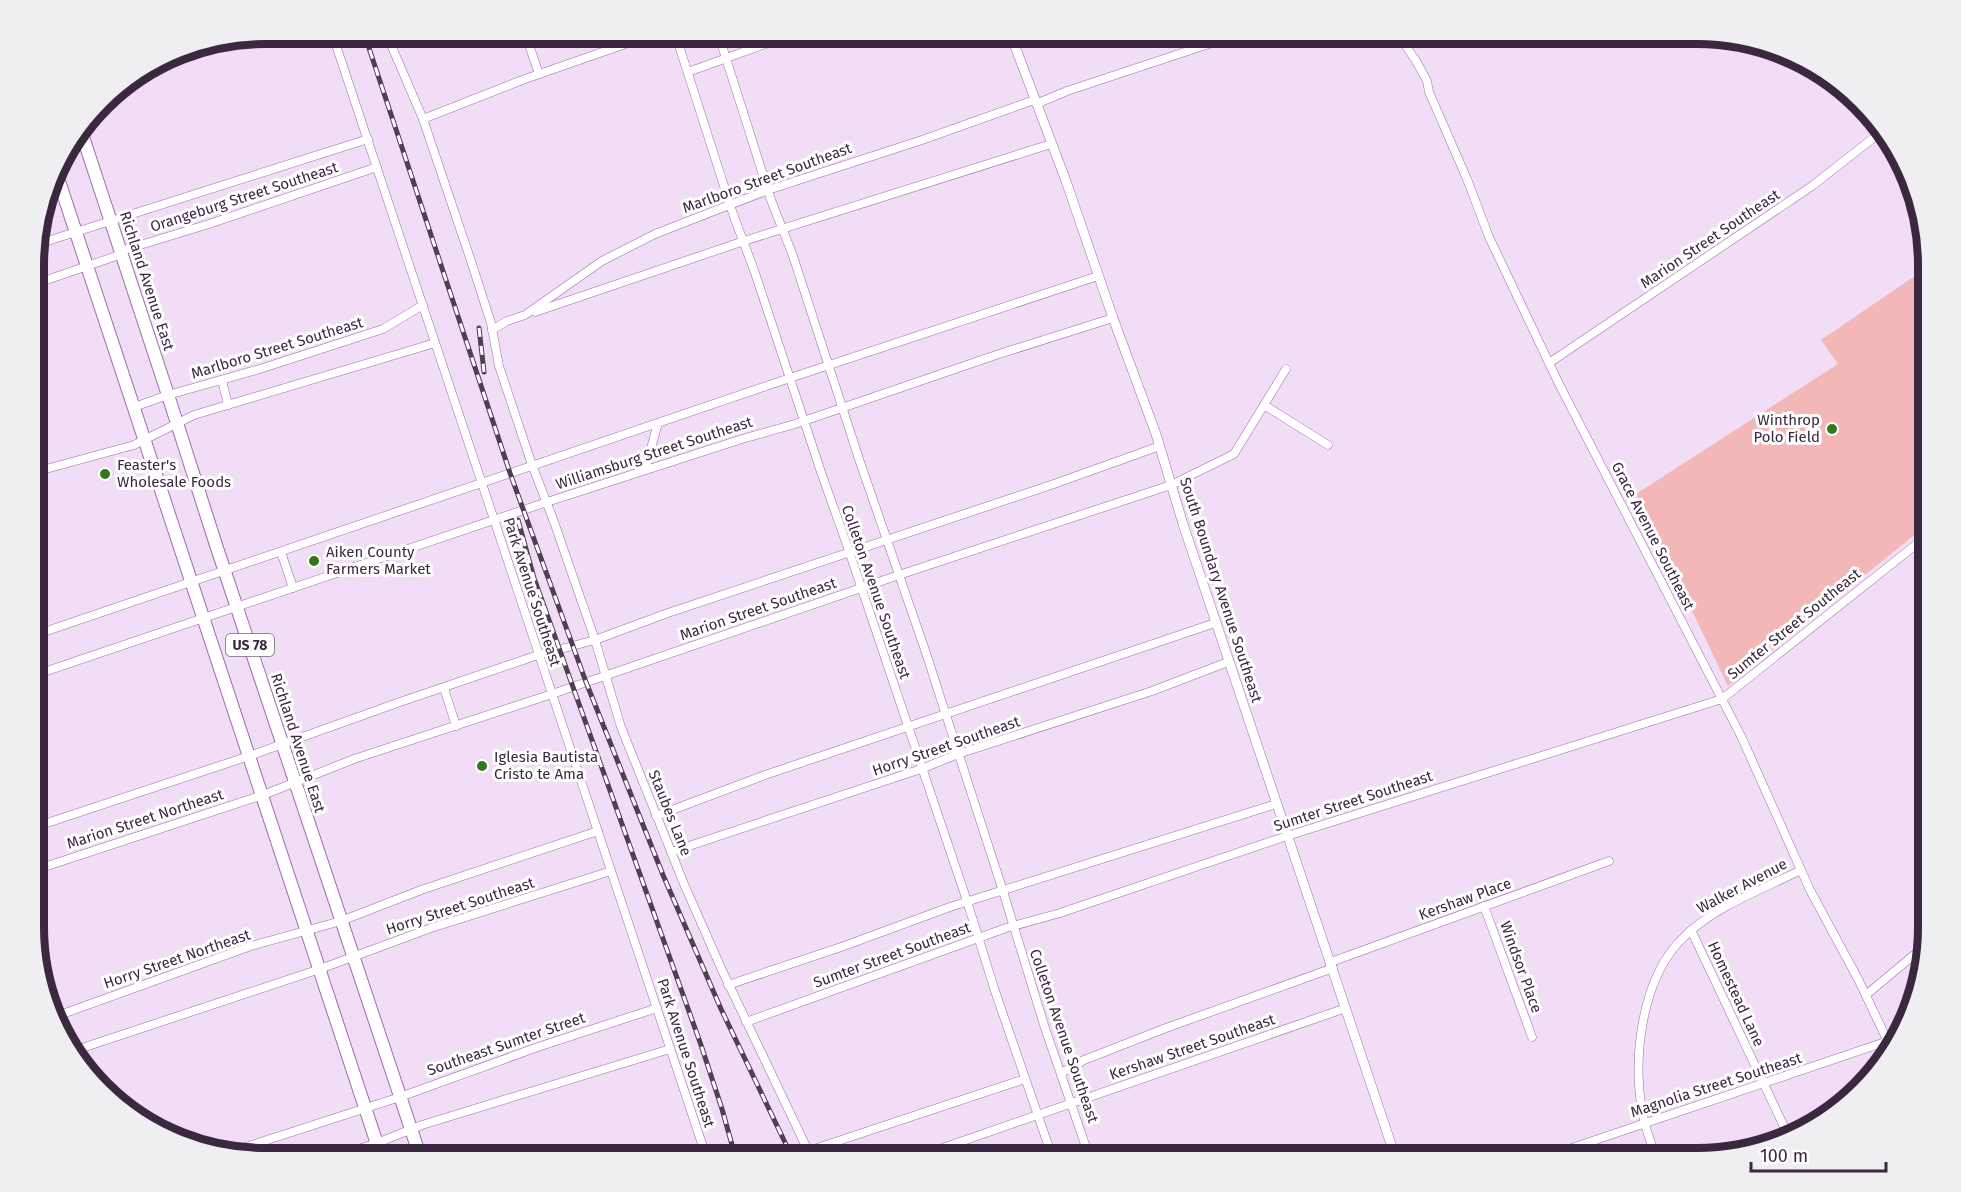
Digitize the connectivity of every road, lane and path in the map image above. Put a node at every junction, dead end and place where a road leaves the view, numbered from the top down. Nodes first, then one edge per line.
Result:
1 (336, 44) edge
2 (391, 44) edge
3 (529, 44) edge
4 (625, 44) edge
5 (679, 44) edge
6 (721, 44) edge
7 (766, 44) edge
8 (1014, 44) edge
9 (1209, 44) edge
10 (1406, 44) edge
11 (726, 59) junction
12 (688, 72) junction
13 (539, 74) junction
14 (1035, 102) junction
15 (423, 119) junction
16 (1876, 136) edge
17 (83, 138) edge
18 (368, 139) junction
19 (1051, 144) junction
20 (377, 167) junction
21 (59, 182) edge
22 (768, 190) junction
23 (730, 204) junction
24 (111, 220) junction
25 (782, 229) junction
26 (76, 232) junction
27 (744, 241) junction
28 (45, 242) edge
29 (122, 254) junction
30 (87, 267) junction
31 (1098, 276) junction
32 (44, 281) edge
33 (423, 305) junction
34 (525, 315) junction
35 (1113, 318) junction
36 (492, 330) junction
37 (435, 343) junction
38 (1550, 363) junction
39 (828, 365) junction
40 (1286, 369) dead end
41 (790, 378) junction
42 (222, 380) junction
43 (168, 395) junction
44 (228, 405) junction
45 (1264, 405) junction
46 (134, 407) junction
47 (842, 408) junction
48 (804, 421) junction
49 (658, 423) junction
50 (178, 424) junction
51 (145, 441) junction
52 (1328, 445) dead end
53 (1160, 446) junction
54 (532, 465) junction
55 (44, 469) edge
56 (645, 470) junction
57 (482, 483) junction
58 (1172, 485) junction
59 (547, 502) junction
60 (494, 520) junction
61 (888, 539) junction
62 (1918, 543) edge
63 (281, 552) junction
64 (849, 552) junction
65 (224, 570) junction
66 (899, 575) junction
67 (191, 581) junction
68 (293, 588) junction
69 (861, 589) junction
70 (237, 607) junction
71 (204, 618) junction
72 (1215, 623) junction
73 (44, 632) edge
74 (595, 640) junction
75 (538, 656) junction
76 (1228, 662) junction
77 (44, 672) edge
78 (605, 675) junction
79 (444, 688) junction
80 (552, 694) junction
81 (1722, 699) junction
82 (945, 714) junction
83 (456, 726) junction
84 (907, 728) junction
85 (282, 744) junction
86 (958, 754) junction
87 (249, 756) junction
88 (921, 769) junction
89 (295, 782) junction
90 (263, 795) junction
91 (1276, 804) junction
92 (656, 816) junction
93 (44, 824) edge
94 (598, 831) junction
95 (1287, 836) junction
96 (671, 852) junction
97 (1609, 861) dead end
98 (44, 867) edge
99 (1801, 870) junction
100 (611, 871) junction
101 (1003, 890) junction
102 (967, 901) junction
103 (1484, 906) junction
104 (341, 921) junction
105 (1014, 926) junction
106 (1691, 930) junction
107 (307, 931) junction
108 (978, 938) junction
109 (1916, 953) edge
110 (353, 956) junction
111 (1332, 965) junction
112 (320, 969) junction
113 (729, 985) junction
114 (1866, 995) junction
115 (657, 1008) junction
116 (1346, 1008) junction
117 (61, 1015) edge
118 (746, 1022) junction
119 (1532, 1037) dead end
120 (1887, 1039) edge
121 (1885, 1042) edge
122 (670, 1048) junction
123 (80, 1049) edge
124 (1061, 1073) junction
125 (1025, 1079) junction
126 (1764, 1084) junction
127 (400, 1097) junction
128 (1071, 1102) junction
129 (366, 1108) junction
130 (1038, 1114) junction
131 (1644, 1122) junction
132 (411, 1130) junction
133 (1786, 1130) edge
134 (377, 1143) junction
135 (244, 1148) edge
136 (362, 1148) edge
137 (379, 1148) edge
138 (417, 1148) edge
139 (703, 1148) edge
140 (807, 1148) edge
141 (817, 1148) edge
142 (943, 1148) edge
143 (1049, 1148) edge
144 (1086, 1148) edge
145 (1392, 1148) edge
146 (1571, 1148) edge
147 (1652, 1148) edge

1 - 18 street, Park Avenue Southeast
2 - 15 street
3 - 13 street
4 - 13 street
5 - 12 street, Colleton Avenue Southeast
6 - 11 street, Colleton Avenue Southeast
7 - 11 street
8 - 14 street, South Boundary Avenue Southeast
9 - 14 street, Marlboro Street Southeast
10 - 38 street, Grace Avenue Southeast
11 - 12 street
11 - 22 street, Colleton Avenue Southeast
12 - 23 street, Colleton Avenue Southeast
13 - 15 street
14 - 19 street, South Boundary Avenue Southeast
14 - 22 street, Marlboro Street Southeast
15 - 36 street
16 - 38 street, Marion Street Southeast
17 - 24 main road, Richland Avenue East / US 78
18 - 20 street, Park Avenue Southeast
18 - 24 street, Orangeburg Street Southeast
19 - 25 street, Marlboro Street Southeast
19 - 31 street, South Boundary Avenue Southeast
20 - 29 street, Orangeburg Street Southeast
20 - 33 street, Park Avenue Southeast
21 - 26 main road, US 78
22 - 23 street, Marlboro Street Southeast
22 - 25 street, Colleton Avenue Southeast
23 - 27 street, Colleton Avenue Southeast
23 - 34 street, Marlboro Street Southeast
24 - 26 street, Orangeburg Street Southeast
24 - 29 main road, Richland Avenue East / US 78
25 - 27 street, Marlboro Street Southeast
25 - 39 street, Colleton Avenue Southeast
26 - 28 street, Orangeburg Street Southeast
26 - 30 main road, US 78
27 - 34 street, Marlboro Street Southeast
27 - 41 street, Colleton Avenue Southeast
29 - 30 street, Orangeburg Street Southeast
29 - 43 main road, Richland Avenue East / US 78
30 - 32 street, Orangeburg Street Southeast
30 - 46 main road, US 78
31 - 35 street, South Boundary Avenue Southeast
31 - 39 street, Williamsburg Street Southeast
33 - 37 street, Park Avenue Southeast
33 - 42 street, Marlboro Street Southeast
34 - 36 street, Marlboro Street Southeast
35 - 47 street, Williamsburg Street Southeast
35 - 53 street, South Boundary Avenue Southeast
36 - 54 street
37 - 44 street
37 - 57 street, Park Avenue Southeast
38 - 81 street, Grace Avenue Southeast
39 - 41 street, Williamsburg Street Southeast
39 - 47 street, Colleton Avenue Southeast
40 - 45 street, Marion Street Southeast
41 - 48 street, Colleton Avenue Southeast
41 - 49 street, Williamsburg Street Southeast
42 - 43 street, Marlboro Street Southeast
42 - 44 street
43 - 46 street, Marlboro Street Southeast
43 - 50 main road, Richland Avenue East / US 78
44 - 50 street
45 - 52 street
45 - 58 street, Marion Street Southeast
46 - 51 main road, US 78
47 - 48 street, Williamsburg Street Southeast
47 - 61 street, Colleton Avenue Southeast
48 - 56 street, Williamsburg Street Southeast
48 - 64 street, Colleton Avenue Southeast
49 - 54 street, Williamsburg Street Southeast
49 - 56 street
50 - 51 street
50 - 65 main road, Richland Avenue East / US 78
51 - 55 street
51 - 67 main road, US 78
53 - 58 street, South Boundary Avenue Southeast
53 - 61 street, Marion Street Southeast
54 - 57 street, Williamsburg Street Southeast
54 - 59 street, Staubes Lane
56 - 59 street, Williamsburg Street Southeast
57 - 60 street, Park Avenue Southeast
57 - 63 street, Williamsburg Street Southeast
58 - 66 street, Marion Street Southeast
58 - 72 street, South Boundary Avenue Southeast
59 - 60 street, Williamsburg Street Southeast
59 - 74 street, Staubes Lane
60 - 68 street, Williamsburg Street Southeast
60 - 75 street, Park Avenue Southeast
61 - 64 street, Marion Street Southeast
61 - 66 street, Colleton Avenue Southeast
62 - 81 street, Sumter Street Southeast
63 - 65 street, Williamsburg Street Southeast
63 - 68 street
64 - 69 street, Colleton Avenue Southeast
64 - 74 street, Marion Street Southeast
65 - 67 street, Williamsburg Street Southeast
65 - 70 main road, Richland Avenue East / US 78
66 - 69 street, Marion Street Southeast
66 - 82 street, Colleton Avenue Southeast
67 - 71 main road, US 78
67 - 73 street, Williamsburg Street Southeast
68 - 70 street, Williamsburg Street Southeast
69 - 78 street, Marion Street Southeast
69 - 84 street, Colleton Avenue Southeast
70 - 71 street, Williamsburg Street Southeast
70 - 85 main road, Richland Avenue East / US 78
71 - 77 street, Williamsburg Street Southeast
71 - 87 main road, US 78
72 - 76 street, South Boundary Avenue Southeast
72 - 82 street, Horry Street Southeast
74 - 75 street, Marion Street Southeast
74 - 78 street, Staubes Lane
75 - 79 street, Marion Street Southeast
75 - 80 street, Park Avenue Southeast
76 - 86 street, Horry Street Southeast
76 - 91 street, South Boundary Avenue Southeast
78 - 80 street, Marion Street Southeast
78 - 92 street, Staubes Lane
79 - 83 street
79 - 85 street, Marion Street Southeast
80 - 83 street, Marion Street Southeast
80 - 94 street, Park Avenue Southeast
81 - 95 street, Sumter Street Southeast
81 - 99 street, Grace Avenue Southeast
82 - 84 street, Horry Street Southeast
82 - 86 street, Colleton Avenue Southeast
83 - 89 street, Marion Street Southeast
84 - 88 street, Colleton Avenue Southeast
84 - 92 street, Horry Street Southeast
85 - 87 street, Marion Street Southeast
85 - 89 main road, Richland Avenue East / US 78
86 - 88 street, Horry Street Southeast
86 - 101 street, Colleton Avenue Southeast
87 - 90 main road, US 78
87 - 93 street, Marion Street Northeast
88 - 96 street, Horry Street Southeast
88 - 102 street, Colleton Avenue Southeast
89 - 90 street, Marion Street Southeast
89 - 104 main road, Richland Avenue East / US 78
90 - 98 street, Marion Street Northeast
90 - 107 main road, US 78
91 - 95 street, South Boundary Avenue Southeast
91 - 101 street, Sumter Street Southeast
92 - 96 street, Staubes Lane
94 - 100 street, Park Avenue Southeast
94 - 104 street, Horry Street Southeast
95 - 105 street, Sumter Street Southeast
95 - 111 street, South Boundary Avenue Southeast
96 - 113 street, Staubes Lane
97 - 103 street, Kershaw Place
99 - 106 street, Walker Avenue
99 - 114 street, Grace Avenue Southeast
100 - 110 street, Horry Street Southeast
100 - 115 street, Park Avenue Southeast
101 - 102 street, Sumter Street Southeast
101 - 105 street, Colleton Avenue Southeast
102 - 108 street, Colleton Avenue Southeast
102 - 113 street, Sumter Street Southeast
103 - 111 street, Kershaw Place
103 - 119 street, Windsor Place
104 - 107 street, Horry Street Southeast
104 - 110 main road, Richland Avenue East / US 78
105 - 108 street, Sumter Street Southeast
105 - 124 street, Colleton Avenue Southeast
106 - 126 street, Homestead Lane
106 - 131 street, Walker Avenue
107 - 112 main road, US 78
107 - 117 street, Horry Street Northeast
108 - 118 street, Sumter Street Southeast
108 - 125 street, Colleton Avenue Southeast
109 - 114 street
110 - 112 street, Horry Street Southeast
110 - 127 main road, Richland Avenue East / US 78
111 - 116 street, South Boundary Avenue Southeast
111 - 124 street, Kershaw Street Southeast
112 - 123 street
112 - 129 main road, US 78
113 - 118 street, Staubes Lane
114 - 120 street, Grace Avenue Southeast
115 - 122 street, Park Avenue Southeast
115 - 127 street, Southeast Sumter Street
116 - 128 street, Kershaw Street Southeast
116 - 145 street, South Boundary Avenue Southeast
118 - 140 street, Staubes Lane
121 - 126 street, Magnolia Street Southeast
122 - 132 street
122 - 139 street, Park Avenue Southeast
124 - 128 street, Colleton Avenue Southeast
125 - 130 street, Colleton Avenue Southeast
125 - 141 street
126 - 131 street, Magnolia Street Southeast
126 - 133 street, Homestead Lane
127 - 129 street, Southeast Sumter Street
127 - 132 main road, Richland Avenue East / US 78
128 - 130 street, Kershaw Street Southeast
128 - 144 street, Colleton Avenue Southeast
129 - 134 main road, US 78
129 - 135 street, Southeast Sumter Street
130 - 142 street, Kershaw Street Southeast
130 - 143 street, Colleton Avenue Southeast
131 - 146 street, Magnolia Street Southeast
131 - 147 street, Walker Avenue
132 - 134 street
132 - 138 main road, Richland Avenue East / US 78
134 - 136 street
134 - 137 main road, US 78

